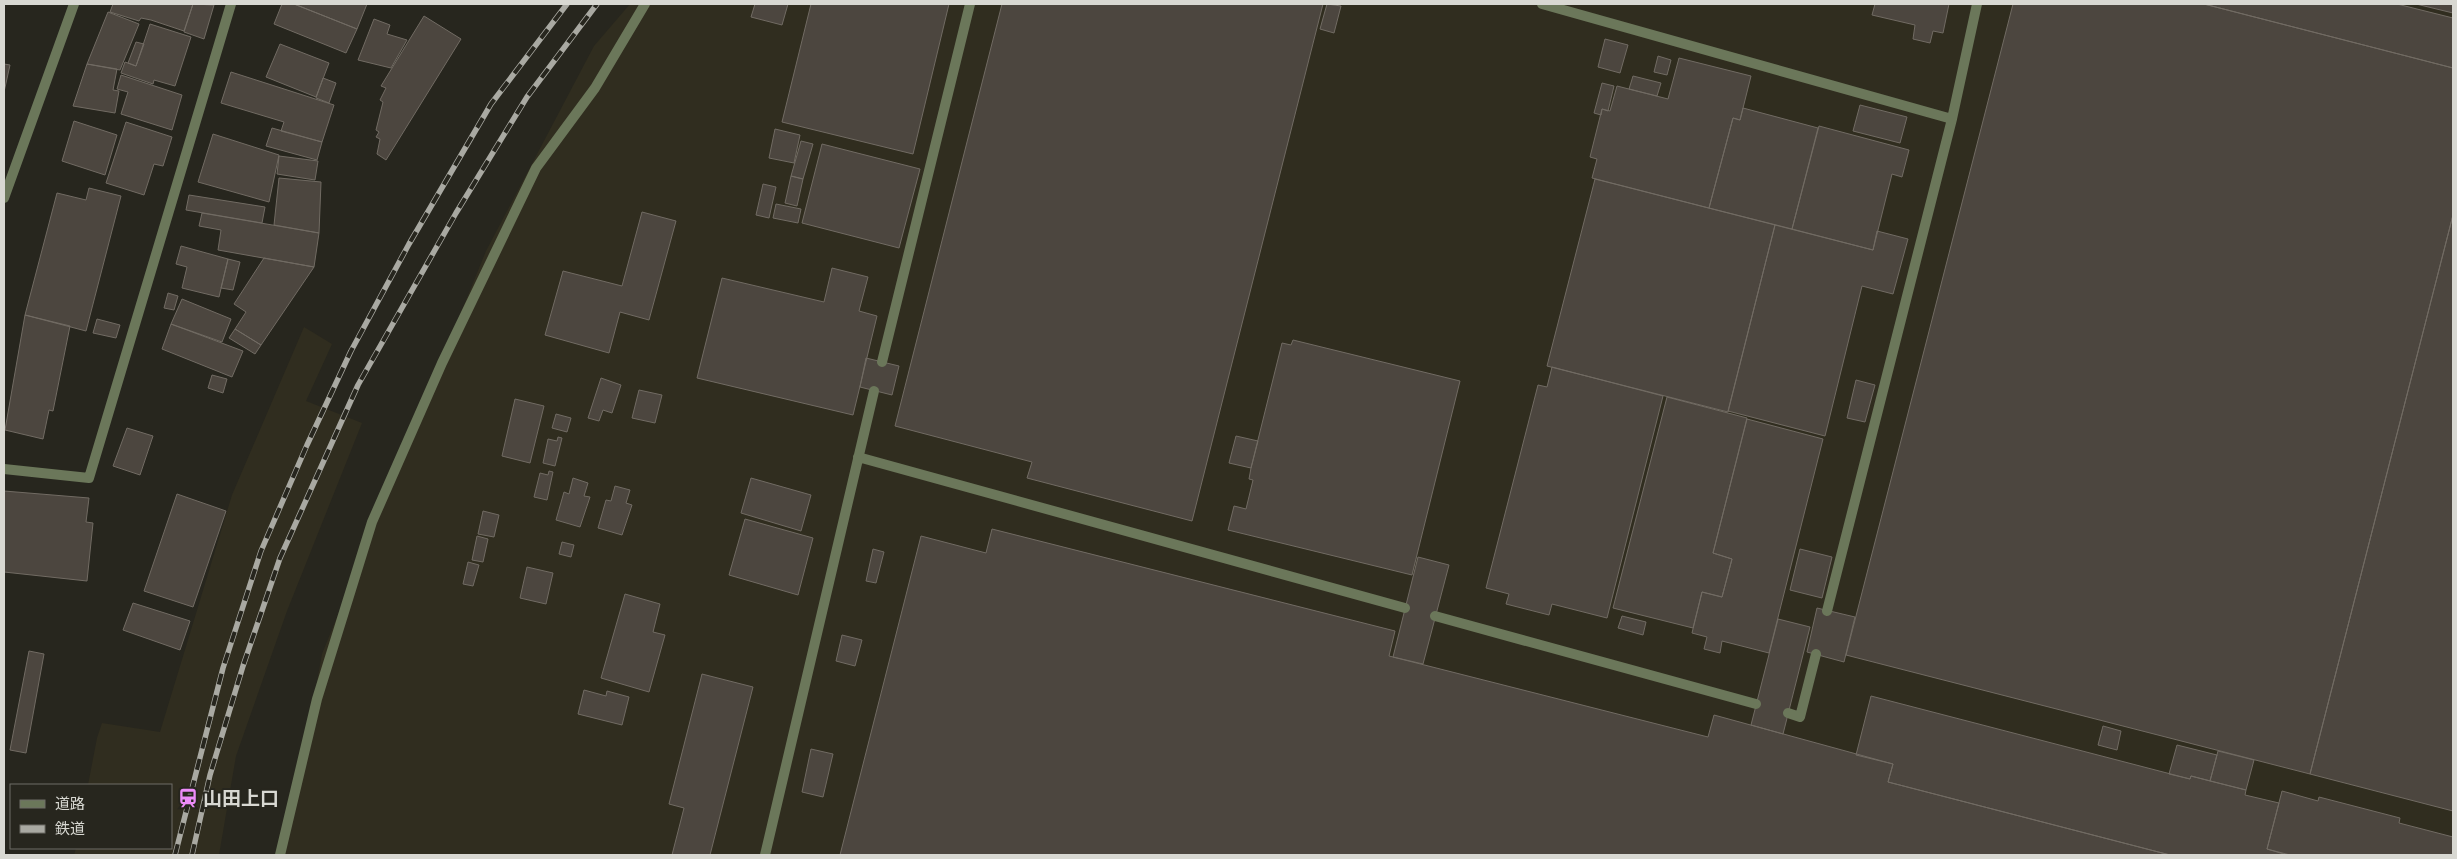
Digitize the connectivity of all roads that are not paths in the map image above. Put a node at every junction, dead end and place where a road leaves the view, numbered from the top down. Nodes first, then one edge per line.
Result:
1 (74, 4) edge
2 (231, 4) edge
3 (645, 4) edge
4 (970, 4) edge
5 (1542, 4) edge
6 (1977, 4) edge
7 (1952, 119) junction
8 (4, 198) edge
9 (882, 362) dead end
10 (874, 391) dead end
11 (858, 457) junction
12 (4, 469) edge
13 (1405, 608) dead end
14 (1827, 610) dead end
15 (1435, 616) dead end
16 (1816, 654) dead end
17 (1756, 704) dead end
18 (1788, 713) dead end
19 (280, 855) edge
20 (764, 855) edge

1 - 8 street
2 - 12 street
3 - 19 street
4 - 9 street
5 - 7 street
6 - 7 street
7 - 14 street
10 - 11 street
11 - 13 street
11 - 20 street
15 - 17 street
16 - 18 street

